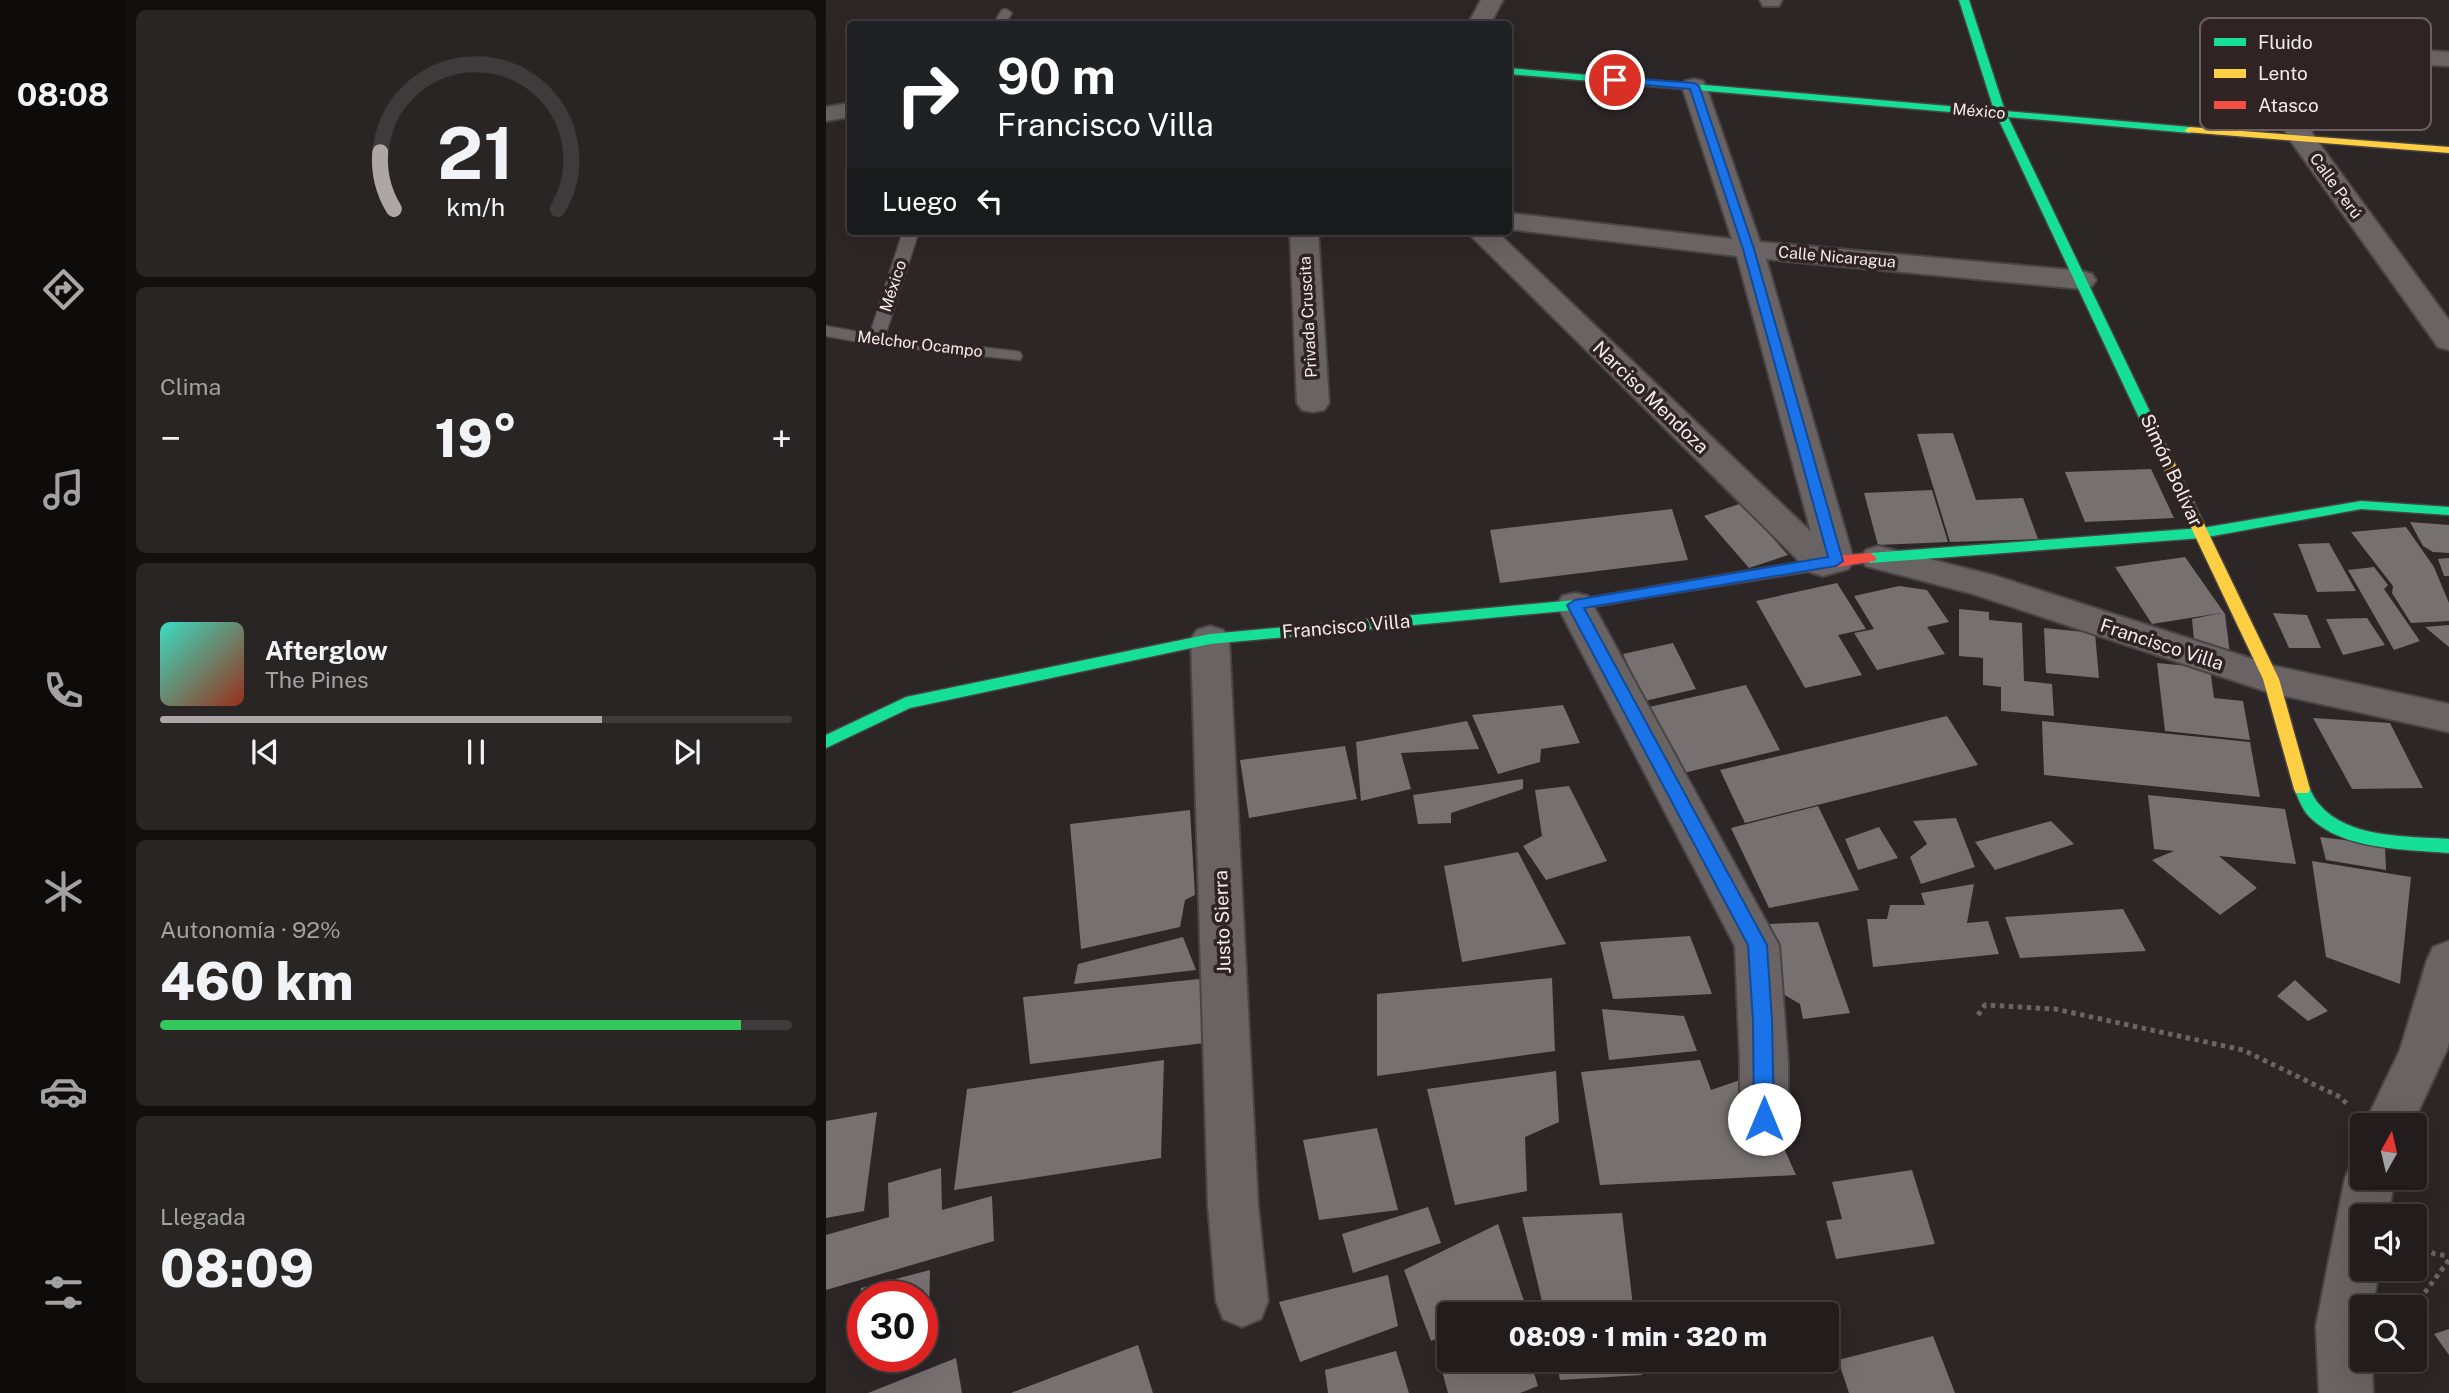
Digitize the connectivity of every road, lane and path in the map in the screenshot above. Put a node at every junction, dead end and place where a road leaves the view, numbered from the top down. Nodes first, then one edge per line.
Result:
1 (1492, 0) edge
2 (1964, 0) edge
3 (1481, 21) edge
4 (2431, 58) edge
5 (2449, 59) edge
6 (1512, 71) edge
7 (1694, 86) junction
8 (847, 110) edge
9 (2000, 112) junction
10 (826, 114) edge
11 (2297, 130) edge
12 (2303, 140) junction
13 (2449, 150) edge
14 (1512, 221) edge
15 (910, 235) edge
16 (1304, 235) edge
17 (1484, 235) edge
18 (1749, 249) junction
19 (2082, 280) junction
20 (826, 331) edge
21 (876, 340) junction
22 (2449, 341) edge
23 (1014, 356) dead end
24 (1313, 403) dead end
25 (2449, 511) edge
26 (2202, 533) junction
27 (1878, 558) junction
28 (1829, 562) junction
29 (1575, 605) junction
30 (1210, 639) junction
31 (2271, 680) junction
32 (2449, 718) edge
33 (826, 743) edge
34 (2449, 846) edge
35 (2449, 960) edge
36 (1978, 1015) dead end
37 (2364, 1113) edge
38 (2372, 1113) edge
39 (1764, 1119) dead end
40 (2427, 1250) edge
41 (2449, 1258) edge
42 (2351, 1281) edge
43 (2423, 1295) edge
44 (1242, 1301) dead end
45 (2346, 1393) edge

1 - 3 street
2 - 9 street, Simón Bolívar
4 - 5 street, Calle Perú
6 - 7 street, México
7 - 9 street, México
7 - 18 street
8 - 10 street
9 - 12 street, México
9 - 19 street, Simón Bolívar
11 - 12 street, Calle Perú
12 - 13 street, México
12 - 22 street, Calle Perú
14 - 18 street, Calle Nicaragua
15 - 21 lane, México
16 - 24 street, Privada Cruscita
17 - 28 street, Narciso Mendoza
18 - 19 street, Calle Nicaragua
18 - 28 street
19 - 26 street, Simón Bolívar
20 - 21 lane, Melchor Ocampo
21 - 23 lane, Melchor Ocampo
25 - 26 street, Francisco Villa
26 - 27 street, Francisco Villa
26 - 31 street, Simón Bolívar
27 - 28 street, Francisco Villa
27 - 31 street, Francisco Villa
28 - 29 street, Francisco Villa
29 - 30 street, Francisco Villa
29 - 39 street
30 - 33 street, Francisco Villa
30 - 44 street, Justo Sierra
31 - 32 street, Francisco Villa
31 - 34 street, Simón Bolívar
35 - 38 street
36 - 37 path
40 - 41 path
41 - 43 path
42 - 45 street

